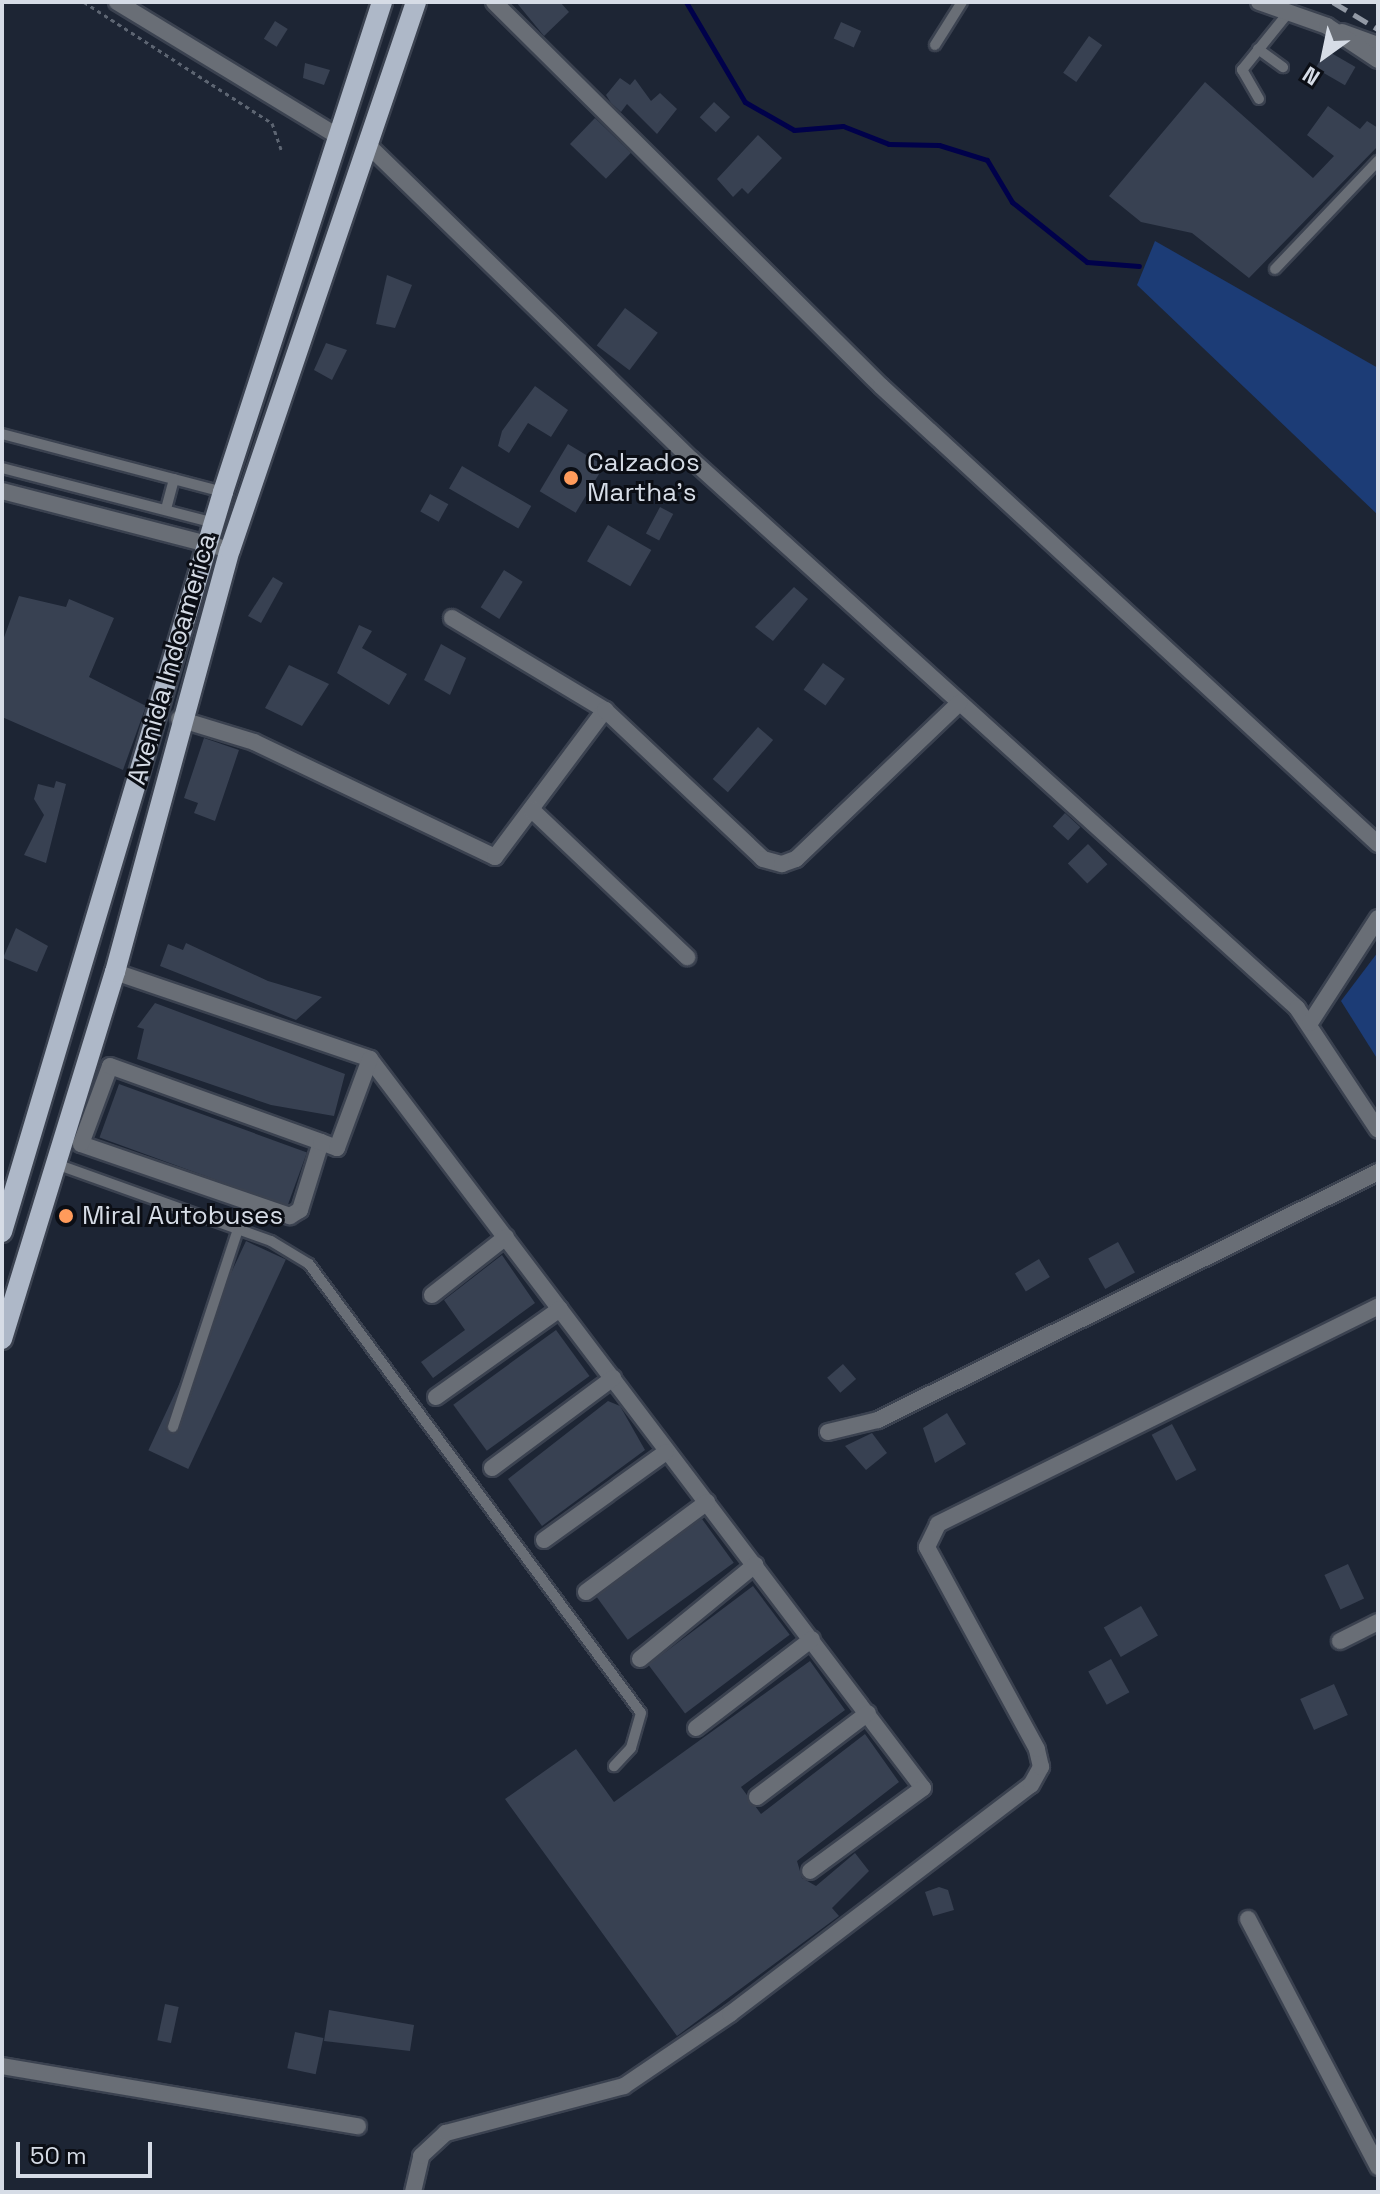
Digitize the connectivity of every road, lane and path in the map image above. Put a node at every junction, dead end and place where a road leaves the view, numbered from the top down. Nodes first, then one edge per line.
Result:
1 (84, 2) edge
2 (117, 2) edge
3 (382, 2) edge
4 (416, 2) edge
5 (494, 2) edge
6 (962, 2) edge
7 (1259, 2) edge
8 (1289, 12) junction
9 (1327, 26) junction
10 (935, 45) dead end
11 (1378, 45) edge
12 (1258, 49) junction
13 (1378, 60) edge
14 (1283, 67) dead end
15 (1259, 99) dead end
16 (339, 137) junction
17 (281, 149) dead end
18 (372, 149) junction
19 (1378, 161) edge
20 (1275, 269) dead end
21 (2, 434) edge
22 (2, 468) edge
23 (174, 479) junction
24 (2, 491) edge
25 (223, 492) junction
26 (166, 509) junction
27 (214, 523) junction
28 (237, 528) junction
29 (208, 543) junction
30 (230, 550) junction
31 (452, 618) dead end
32 (959, 703) junction
33 (605, 710) junction
34 (179, 719) junction
35 (532, 810) junction
36 (1378, 844) edge
37 (1378, 918) edge
38 (687, 957) dead end
39 (115, 972) junction
40 (1310, 1023) junction
41 (370, 1059) junction
42 (1378, 1130) edge
43 (321, 1142) junction
44 (56, 1164) junction
45 (1378, 1172) edge
46 (3, 1226) edge
47 (238, 1229) junction
48 (506, 1237) junction
49 (432, 1295) dead end
50 (1378, 1307) edge
51 (560, 1309) junction
52 (2, 1339) edge
53 (613, 1378) junction
54 (436, 1397) dead end
55 (173, 1427) dead end
56 (828, 1432) dead end
57 (666, 1452) junction
58 (492, 1468) dead end
59 (707, 1502) junction
60 (544, 1540) dead end
61 (755, 1565) junction
62 (586, 1592) dead end
63 (1378, 1622) edge
64 (812, 1639) junction
65 (1340, 1641) dead end
66 (640, 1659) dead end
67 (868, 1713) junction
68 (696, 1728) dead end
69 (614, 1766) dead end
70 (757, 1797) dead end
71 (810, 1871) dead end
72 (1248, 1919) dead end
73 (2, 2066) edge
74 (358, 2126) dead end
75 (1378, 2167) edge
76 (413, 2192) edge

1 - 17 path
2 - 16 street
3 - 16 main road, Avenida Indoamerica
4 - 18 main road, Avenida Indoamerica
5 - 36 street
6 - 10 lane
7 - 8 street
8 - 9 street
8 - 12 lane
9 - 11 street
9 - 13 street
12 - 14 lane
12 - 15 lane
16 - 25 main road, Avenida Indoamerica
18 - 28 main road, Avenida Indoamerica
18 - 32 street
19 - 20 lane
21 - 23 lane
22 - 26 lane
23 - 25 lane
23 - 26 lane
24 - 29 street
25 - 27 main road, Avenida Indoamerica
26 - 27 lane
27 - 28 main road
27 - 29 main road, Avenida Indoamerica
28 - 30 main road, Avenida Indoamerica
29 - 30 street
29 - 46 main road, Avenida Indoamerica
30 - 34 main road, Avenida Indoamerica
31 - 33 street
32 - 33 street
32 - 40 street
33 - 35 street
34 - 35 street
34 - 39 main road, Avenida Indoamerica
35 - 38 street
37 - 40 street
39 - 41 street
39 - 44 main road, Avenida Indoamerica
40 - 42 street
41 - 43 street
41 - 48 street
43 - 43 street
44 - 47 lane
44 - 52 main road, Avenida Indoamerica
45 - 56 street
47 - 55 lane
47 - 69 lane
48 - 49 street
48 - 51 street
50 - 76 street
51 - 53 street
51 - 54 street
53 - 57 street
53 - 58 street
57 - 59 street
57 - 60 street
59 - 61 street
59 - 62 street
61 - 64 street
61 - 66 street
63 - 65 street
64 - 67 street
64 - 68 street
67 - 70 street
67 - 71 street
72 - 75 street
73 - 74 street

